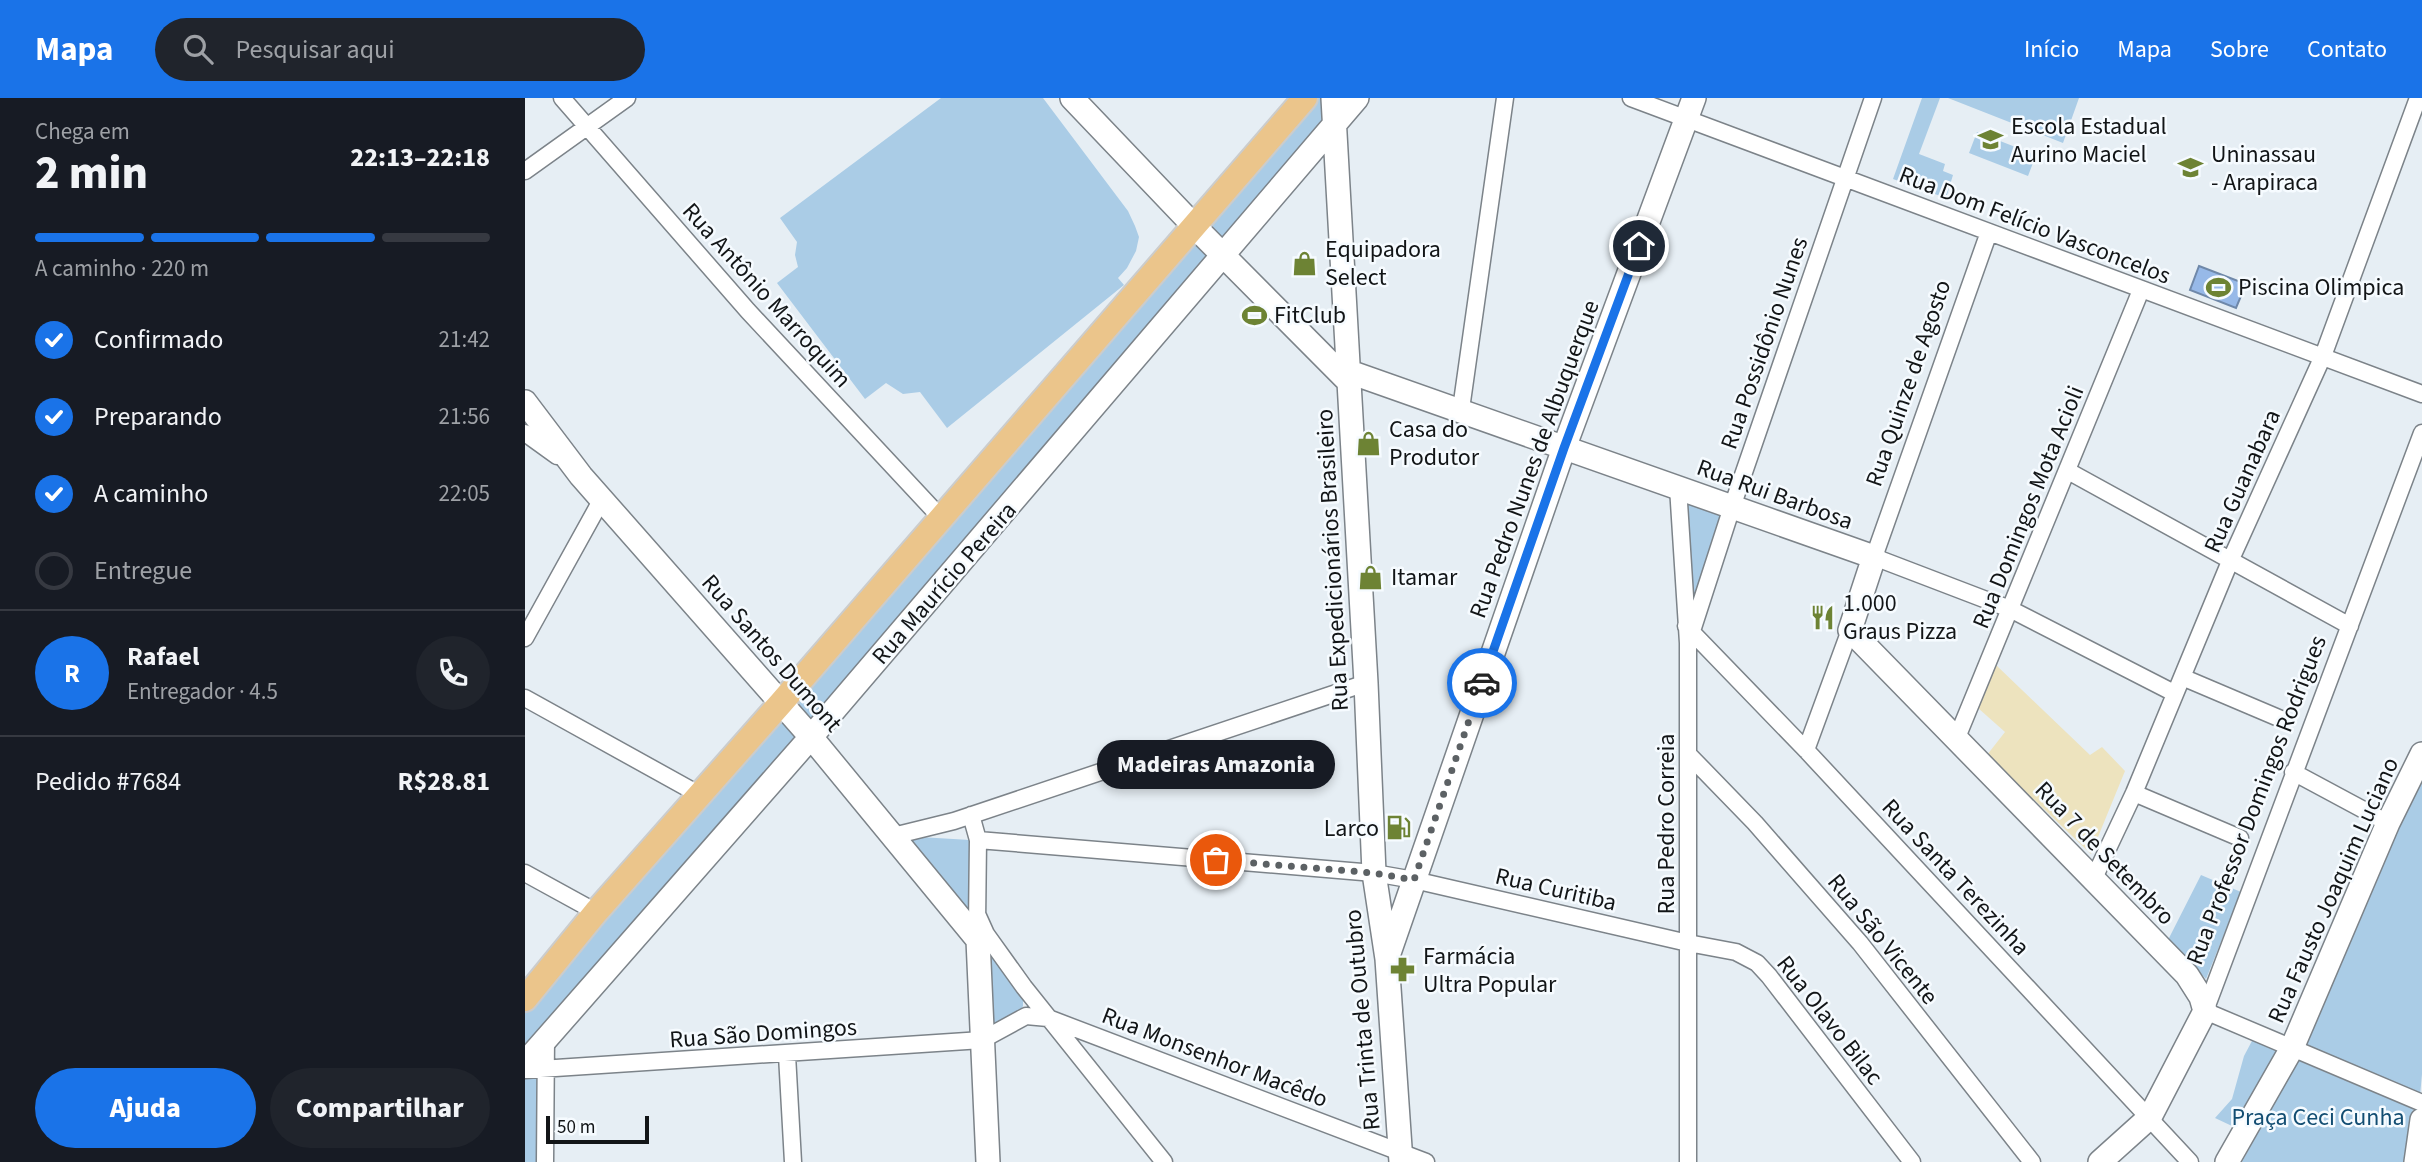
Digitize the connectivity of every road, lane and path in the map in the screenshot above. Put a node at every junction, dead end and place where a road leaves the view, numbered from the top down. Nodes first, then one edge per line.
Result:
1 (562, 98) edge
2 (627, 98) edge
3 (1305, 98) edge
4 (1333, 98) edge
5 (1357, 98) edge
6 (1505, 98) edge
7 (1631, 98) edge
8 (1873, 98) edge
9 (2418, 98) edge
10 (1078, 100) edge
11 (1690, 109) edge
12 (1336, 124) junction
13 (588, 127) junction
14 (525, 171) edge
15 (1844, 178) junction
16 (1195, 227) junction
17 (1989, 232) junction
18 (1224, 255) junction
19 (2141, 290) junction
20 (1345, 332) junction
21 (1307, 338) junction
22 (2323, 356) junction
23 (1348, 376) junction
24 (2422, 394) edge
25 (525, 402) edge
26 (1461, 409) junction
27 (525, 433) edge
28 (2422, 433) edge
29 (1564, 448) junction
30 (2068, 471) junction
31 (581, 476) junction
32 (1678, 487) junction
33 (602, 499) junction
34 (1732, 507) junction
35 (942, 519) junction
36 (1874, 557) junction
37 (2231, 559) junction
38 (2010, 609) junction
39 (2350, 626) junction
40 (1850, 630) junction
41 (1689, 633) junction
42 (525, 638) edge
43 (2182, 677) junction
44 (1366, 683) junction
45 (2174, 693) junction
46 (525, 698) edge
47 (781, 703) junction
48 (2281, 719) dead end
49 (811, 737) junction
50 (1957, 740) junction
51 (1806, 750) junction
52 (2422, 754) edge
53 (1689, 755) junction
54 (2293, 772) junction
55 (2134, 793) junction
56 (700, 795) junction
57 (971, 815) junction
58 (2388, 823) junction
59 (893, 836) junction
60 (2240, 838) dead end
61 (978, 840) junction
62 (525, 873) edge
63 (1374, 873) junction
64 (2094, 878) junction
65 (1414, 880) junction
66 (596, 912) junction
67 (977, 915) junction
68 (978, 940) junction
69 (1688, 943) junction
70 (1387, 959) junction
71 (525, 999) edge
72 (2205, 1011) junction
73 (1048, 1017) junction
74 (982, 1040) junction
75 (2292, 1048) junction
76 (787, 1055) junction
77 (536, 1066) edge
78 (525, 1070) edge
79 (2422, 1103) edge
80 (2150, 1117) junction
81 (2422, 1120) edge
82 (1401, 1157) edge
83 (545, 1162) edge
84 (793, 1162) edge
85 (988, 1162) edge
86 (1164, 1162) edge
87 (1426, 1162) edge
88 (1688, 1162) edge
89 (1912, 1162) edge
90 (2032, 1162) edge
91 (2100, 1162) edge
92 (2190, 1162) edge
93 (2227, 1162) edge
94 (2416, 1162) edge

1 - 13 street, Rua Antônio Marroquim
2 - 13 street
3 - 16 main road, Rua Maurício Pereira
4 - 12 street, Rua Expedicionários Brasileiro
5 - 12 street, Rua Maurício Pereira
6 - 26 street
7 - 11 street, Rua Dom Felício Vasconcelos
8 - 15 street, Rua Possidônio Nunes
9 - 22 street, Rua Guanabara
10 - 16 street
11 - 15 street, Rua Dom Felício Vasconcelos
11 - 29 street, Rua Pedro Nunes de Albuquerque
12 - 18 street, Rua Maurício Pereira
12 - 20 street, Rua Expedicionários Brasileiro
13 - 14 street
13 - 35 street, Rua Antônio Marroquim
15 - 17 street, Rua Dom Felício Vasconcelos
15 - 34 street, Rua Possidônio Nunes
16 - 18 street
16 - 35 main road, Rua Maurício Pereira
17 - 19 street, Rua Dom Felício Vasconcelos
17 - 36 street, Rua Quinze de Agosto
18 - 21 street
18 - 49 street, Rua Maurício Pereira
19 - 22 street, Rua Dom Felício Vasconcelos
19 - 30 street, Rua Domingos Mota Acioli
20 - 21 street
20 - 23 street, Rua Expedicionários Brasileiro
21 - 23 street
22 - 24 street, Rua Dom Felício Vasconcelos
22 - 37 street, Rua Guanabara
23 - 26 street, Rua Rui Barbosa
23 - 44 street, Rua Expedicionários Brasileiro
25 - 31 street, Rua Santos Dumont
26 - 29 street, Rua Rui Barbosa
27 - 31 street
28 - 39 street, Rua Professor Domingos Rodrigues
29 - 32 street, Rua Rui Barbosa
29 - 65 street, Rua Pedro Nunes de Albuquerque
30 - 37 street
30 - 38 street, Rua Domingos Mota Acioli
31 - 33 street, Rua Santos Dumont
32 - 34 street, Rua Rui Barbosa
32 - 41 street, Rua Pedro Correia
33 - 42 street
33 - 47 street, Rua Santos Dumont
34 - 36 street, Rua Rui Barbosa
34 - 41 street, Rua Possidônio Nunes
35 - 47 main road, Rua Maurício Pereira
36 - 38 street, Rua Rui Barbosa
36 - 40 street, Rua Quinze de Agosto
37 - 39 street
37 - 43 street, Rua Guanabara
38 - 45 street, Rua Rui Barbosa
38 - 50 street, Rua Domingos Mota Acioli
39 - 54 street, Rua Professor Domingos Rodrigues
40 - 50 street, Rua 7 de Setembro
40 - 51 street, Rua Quinze de Agosto
41 - 51 street, Rua Santa Terezinha
41 - 53 street, Rua Pedro Correia
43 - 45 street, Rua Guanabara
43 - 48 street
44 - 57 street
44 - 63 street, Rua Expedicionários Brasileiro
45 - 55 street, Rua Guanabara
46 - 56 street
47 - 49 street, Rua Santos Dumont
47 - 56 main road, Rua Maurício Pereira
49 - 59 street, Rua Santos Dumont
49 - 77 street, Rua Maurício Pereira
50 - 64 street, Rua 7 de Setembro
51 - 80 street, Rua Santa Terezinha
52 - 58 street, Rua Fausto Joaquim Luciano
53 - 69 street, Rua Pedro Correia
53 - 90 street, Rua São Vicente
54 - 58 street
54 - 72 street, Rua Professor Domingos Rodrigues
55 - 60 street
55 - 64 street, Rua Guanabara
56 - 66 main road, Rua Maurício Pereira
57 - 59 street
57 - 61 street
58 - 75 street, Rua Fausto Joaquim Luciano
59 - 68 street, Rua Santos Dumont
61 - 63 street, Rua Curitiba
61 - 67 street
62 - 66 street
63 - 65 street, Rua Curitiba
63 - 70 street, Rua Trinta de Outubro
64 - 72 street, Rua 7 de Setembro
65 - 69 street, Rua Curitiba
65 - 70 street, Rua Pedro Nunes de Albuquerque
66 - 71 main road, Rua Maurício Pereira
67 - 68 street
67 - 73 street
68 - 74 street
69 - 88 street, Rua Pedro Correia
69 - 89 street, Rua Olavo Bilac
70 - 82 street, Rua Trinta de Outubro
72 - 75 street
72 - 80 street, Rua Professor Domingos Rodrigues
73 - 74 street, Rua Monsenhor Macêdo
73 - 82 street, Rua Monsenhor Macêdo
73 - 86 street
74 - 76 street, Rua São Domingos
74 - 85 street
75 - 79 street
75 - 93 street, Rua Fausto Joaquim Luciano
76 - 77 street, Rua São Domingos
76 - 84 street
77 - 78 street, Rua São Domingos
77 - 83 street
80 - 91 street, Rua Professor Domingos Rodrigues
80 - 92 street, Rua Santa Terezinha
81 - 94 street
82 - 87 street, Rua Monsenhor Macêdo

